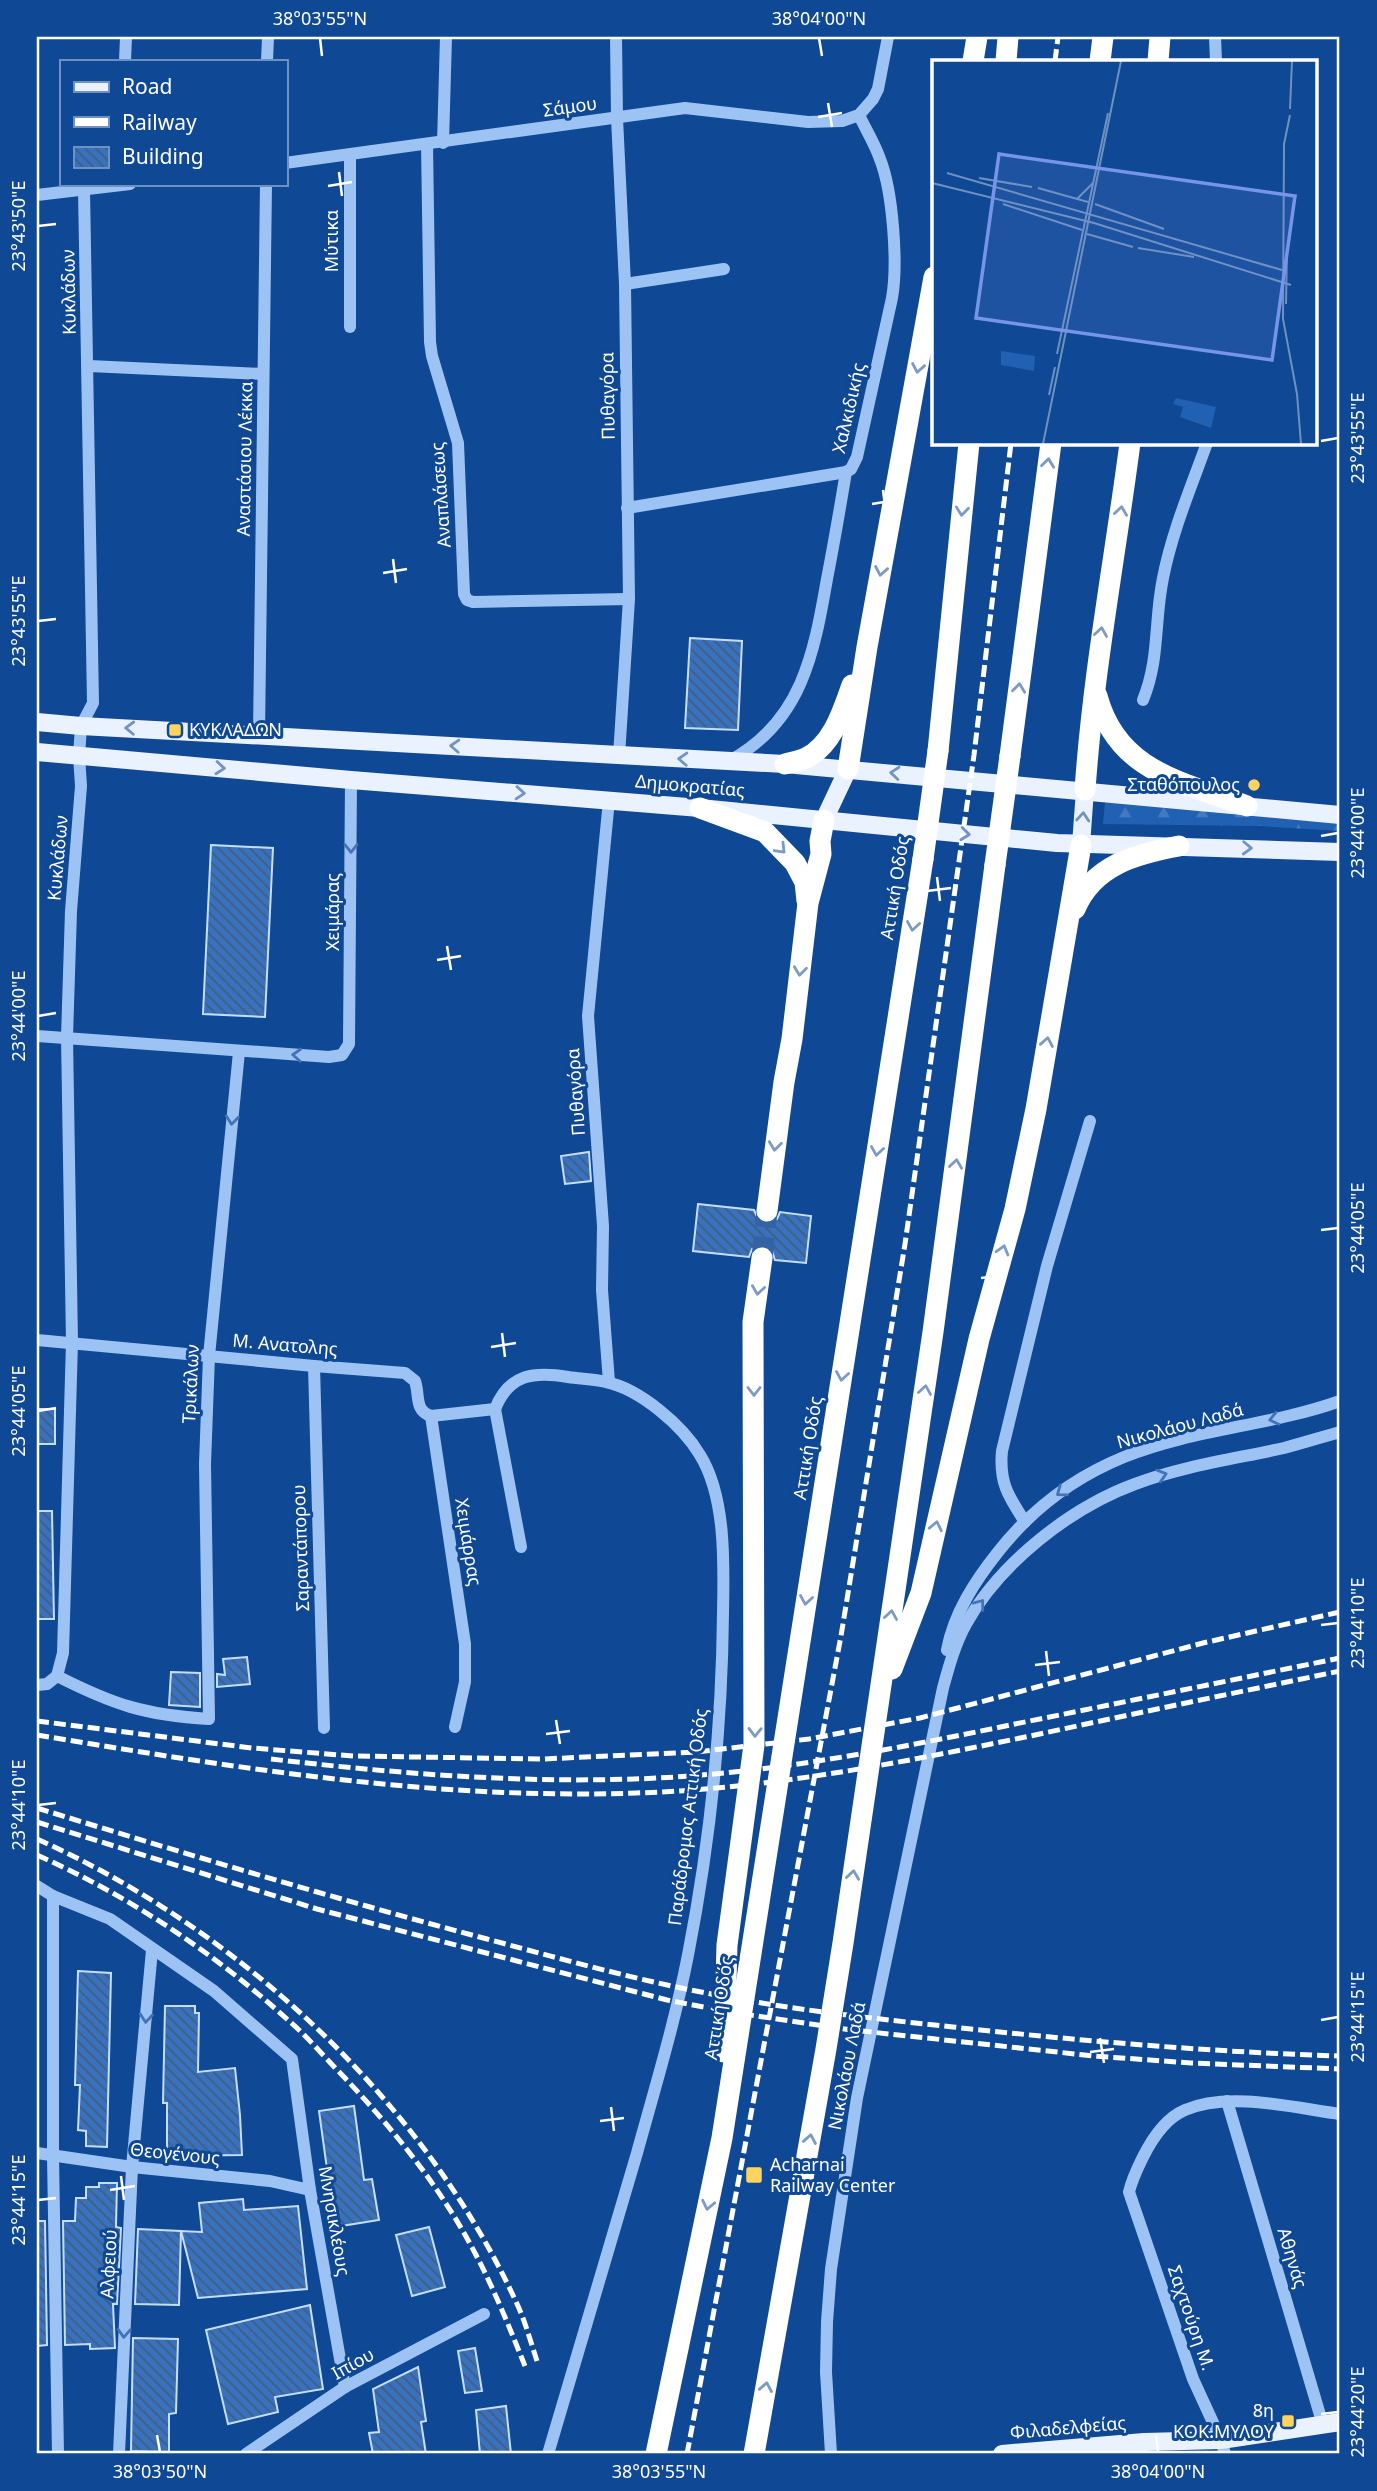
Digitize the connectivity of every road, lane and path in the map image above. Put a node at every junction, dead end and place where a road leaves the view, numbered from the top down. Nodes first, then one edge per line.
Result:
1 (126, 37) edge
2 (268, 37) edge
3 (446, 37) edge
4 (617, 37) edge
5 (888, 37) edge
6 (977, 37) edge
7 (1008, 37) edge
8 (1103, 37) edge
9 (1160, 37) edge
10 (1215, 37) edge
11 (125, 60) edge
12 (267, 60) edge
13 (972, 60) edge
14 (1006, 60) edge
15 (1100, 60) edge
16 (1158, 60) edge
17 (1216, 60) edge
18 (859, 115) junction
19 (617, 118) junction
20 (443, 143) junction
21 (427, 144) junction
22 (350, 155) junction
23 (287, 163) edge
24 (111, 186) edge
25 (266, 186) edge
26 (85, 190) junction
27 (37, 195) edge
28 (724, 269) dead end
29 (625, 284) junction
30 (932, 288) edge
31 (350, 327) dead end
32 (89, 366) junction
33 (263, 374) junction
34 (969, 444) edge
35 (1051, 444) edge
36 (1130, 444) edge
37 (1206, 444) edge
38 (846, 472) junction
39 (627, 508) junction
40 (629, 599) junction
41 (867, 647) junction
42 (1094, 687) junction
43 (1143, 701) dead end
44 (37, 722) edge
45 (81, 726) junction
46 (259, 735) junction
47 (37, 752) edge
48 (79, 756) junction
49 (619, 756) junction
50 (728, 762) junction
51 (785, 764) junction
52 (848, 769) junction
53 (351, 780) junction
54 (1085, 790) junction
55 (609, 800) junction
56 (1247, 806) junction
57 (701, 808) junction
58 (1340, 815) edge
59 (824, 820) junction
60 (1081, 845) junction
61 (1179, 846) junction
62 (1340, 852) edge
63 (808, 903) junction
64 (1066, 934) junction
65 (37, 1036) edge
66 (67, 1037) junction
67 (239, 1052) junction
68 (1090, 1121) dead end
69 (767, 1211) tunnel mouth
70 (762, 1258) tunnel mouth
71 (37, 1340) edge
72 (72, 1342) junction
73 (209, 1356) junction
74 (314, 1366) junction
75 (405, 1373) joint
76 (609, 1382) junction
77 (1340, 1401) edge
78 (495, 1409) junction
79 (431, 1416) junction
80 (1340, 1432) edge
81 (1025, 1522) junction
82 (522, 1547) dead end
83 (57, 1676) junction
84 (37, 1685) edge
85 (943, 1688) junction
86 (877, 1706) junction
87 (455, 1727) dead end
88 (324, 1728) dead end
89 (37, 1886) edge
90 (53, 1896) junction
91 (152, 1950) junction
92 (1227, 2101) junction
93 (1340, 2114) edge
94 (722, 2138) junction
95 (37, 2154) edge
96 (53, 2155) junction
97 (132, 2167) junction
98 (310, 2190) junction
99 (484, 2314) dead end
100 (345, 2387) junction
101 (1332, 2423) edge
102 (1223, 2447) edge
103 (58, 2454) edge
104 (118, 2454) edge
105 (246, 2454) edge
106 (548, 2454) edge
107 (656, 2454) edge
108 (754, 2454) edge
109 (831, 2454) edge
110 (1002, 2454) edge
111 (1170, 2454) edge

1 - 11 street
2 - 12 street
3 - 20 street
4 - 19 street, Πυθαγόρα
5 - 18 street
6 - 13 highway
7 - 14 highway
8 - 15 highway
9 - 16 highway
10 - 17 street
18 - 19 street, Σάμου
18 - 38 street, Χαλκιδικής
19 - 20 street, Σάμου
19 - 29 street, Πυθαγόρα
20 - 21 street, Σάμου
21 - 22 street, Σάμου
21 - 40 street, Αναπλάσεως
22 - 23 street, Σάμου
22 - 31 street, Μύτικα
24 - 26 street
25 - 33 street, Αναστάσιου Λέκκα
26 - 27 street
26 - 32 street, Κυκλάδων
28 - 29 street
29 - 39 street, Πυθαγόρα
30 -> 41 highway
32 - 33 street
32 - 45 street, Κυκλάδων
33 - 46 street, Αναστάσιου Λέκκα
34 -> 94 highway, Αττική Οδός, bridge
86 -> 35 highway, bridge
42 -> 36 highway
37 - 43 street
38 - 39 street
38 - 50 street, Χαλκιδικής
39 - 40 street, Πυθαγόρα
40 - 49 street, Πυθαγόρα
41 - 51 highway
41 - 52 highway
42 - 54 highway
42 - 56 highway
44 - 45 main road, Δημοκρατίας
46 -> 45 main road, Δημοκρατίας
45 - 48 street, Κυκλάδων
49 -> 46 main road, Δημοκρατίας
47 - 48 main road, Δημοκρατίας
48 -> 53 main road, Δημοκρατίας
48 - 66 street, Κυκλάδων
50 -> 49 main road, Δημοκρατίας
50 - 51 main road, Δημοκρατίας
51 - 52 main road, Δημοκρατίας
54 -> 52 main road, Δημοκρατίας
52 - 59 main road
53 -> 55 main road, Δημοκρατίας
53 -> 67 street, Χειμάρας
54 - 56 main road, Δημοκρατίας
60 -> 54 main road
55 - 57 main road, Δημοκρατίας
55 - 76 street, Πυθαγόρα
56 - 58 main road, Δημοκρατίας
57 - 59 main road, Δημοκρατίας
57 -> 63 highway
59 -> 60 main road, Δημοκρατίας
59 - 63 highway
60 - 61 main road, Δημοκρατίας
60 - 64 highway
61 -> 62 main road, Δημοκρατίας
61 - 64 highway
63 -> 69 highway
86 -> 64 highway
65 - 66 street
66 - 67 street
66 - 72 street, Κυκλάδων
67 -> 73 street, Τρικάλων
68 - 81 street
70 -> 94 highway
71 - 72 street, Μ. Ανατολης
72 - 73 street, Μ. Ανατολης
72 - 83 street, Κυκλάδων
73 - 74 street, Μ. Ανατολης
73 - 83 street, Τρικάλων
74 - 75 street, Μ. Ανατολης
74 - 88 street, Σαραντάπορου
75 - 79 street, Χειμάρρας
76 - 78 street, Παράδρομος Αττική Οδός
76 - 106 street, Παράδρομος Αττική Οδός
77 -> 81 street, Νικολάου Λαδά
78 - 79 street
78 - 82 street
79 - 87 street, Χειμάρρας
85 -> 80 street, Νικολάου Λαδά
81 - 85 street, Νικολάου Λαδά
83 - 84 street
85 - 109 street, Νικολάου Λαδά
108 -> 86 highway
89 - 90 street
90 - 91 street
90 - 96 street
91 -> 97 street, Αλφειού
91 - 98 street, Μνησικλέους
92 - 93 street
92 - 101 street, Αθηνάς
92 - 102 street, Σαχτούρη Μ.
94 -> 107 highway, Αττική Οδός
95 - 96 street, Θεογένους
96 - 97 street, Θεογένους
96 - 103 street
97 - 98 street, Θεογένους
97 -> 104 street, Αλφειού
98 - 100 street, Μνησικλέους
99 - 100 street, Ιπίου
100 - 105 street, Ιπίου
101 - 102 main road, Φιλαδελφείας
102 - 110 main road, Φιλαδελφείας
102 - 111 main road, Φιλαδελφείας

